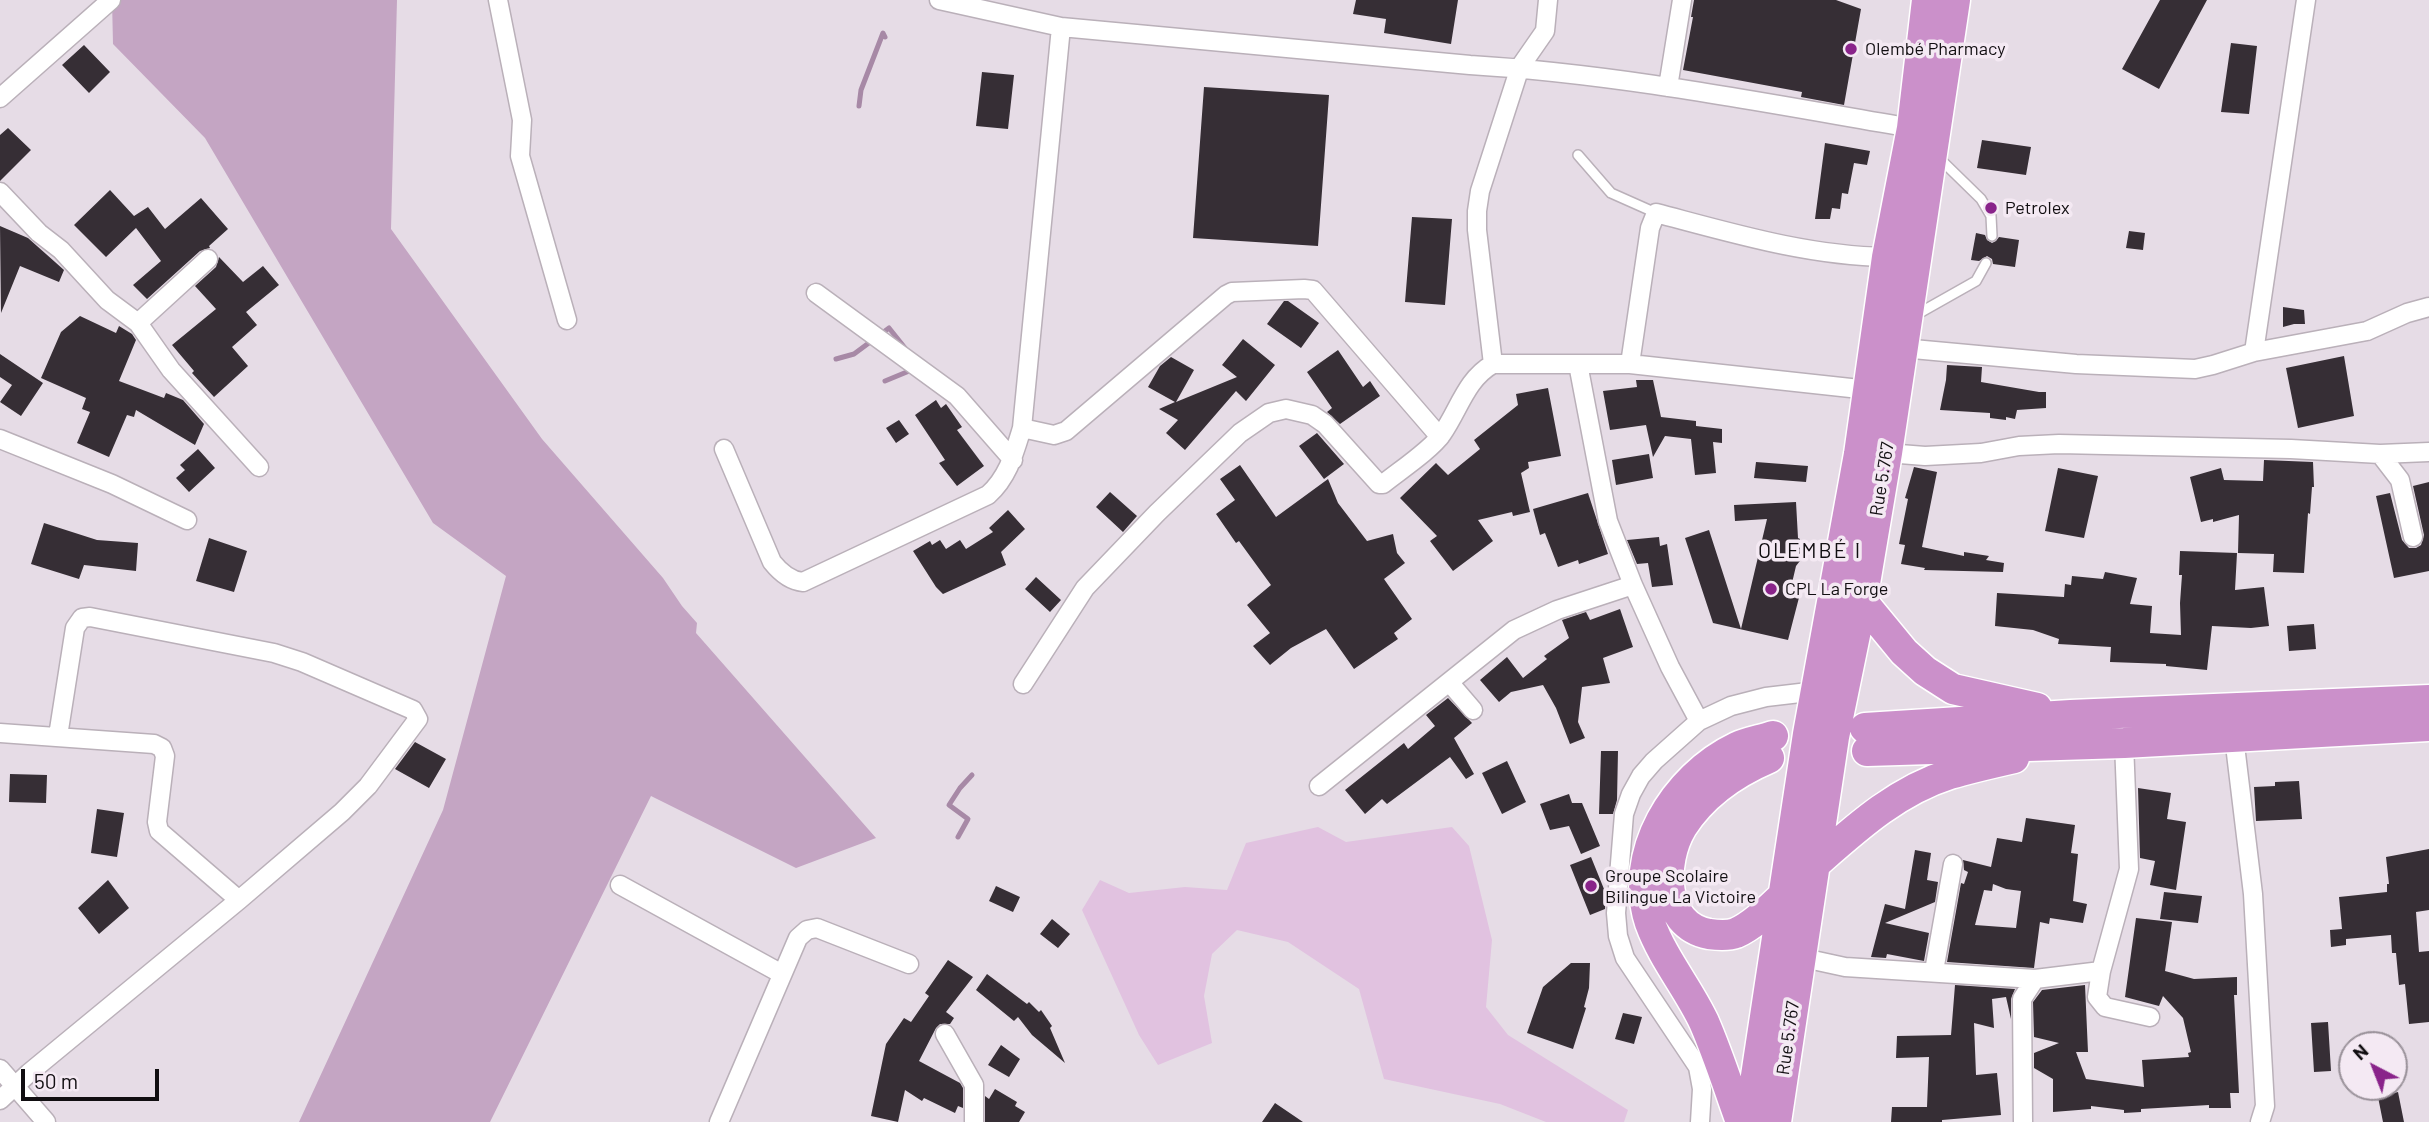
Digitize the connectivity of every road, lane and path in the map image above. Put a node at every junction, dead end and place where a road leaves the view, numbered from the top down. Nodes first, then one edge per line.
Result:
1 (111, 0) edge
2 (498, 0) edge
3 (939, 0) edge
4 (1548, 0) edge
5 (1682, 0) edge
6 (1927, 0) edge
7 (1955, 0) edge
8 (2306, 0) edge
9 (1061, 27) junction
10 (1520, 67) junction
11 (1668, 87) junction
12 (0, 98) edge
13 (1912, 128) junction
14 (1932, 151) junction
15 (1578, 155) dead end
16 (0, 192) edge
17 (1656, 213) junction
18 (1992, 236) dead end
19 (1887, 257) junction
20 (208, 258) dead end
21 (1986, 263) dead end
22 (817, 293) dead end
23 (2429, 307) edge
24 (567, 320) dead end
25 (138, 324) junction
26 (1904, 334) junction
27 (2254, 352) junction
28 (1493, 364) junction
29 (1578, 364) junction
30 (1630, 364) junction
31 (1869, 390) junction
32 (1022, 428) junction
33 (1440, 437) junction
34 (0, 439) edge
35 (724, 449) dead end
36 (2429, 452) edge
37 (1887, 453) junction
38 (2380, 454) junction
39 (1013, 460) junction
40 (259, 467) dead end
41 (187, 520) dead end
42 (2413, 537) dead end
43 (1633, 585) junction
44 (1862, 601) junction
45 (1449, 682) junction
46 (1023, 684) dead end
47 (1817, 691) junction
48 (2429, 699) edge
49 (1473, 710) dead end
50 (1699, 721) junction
51 (2429, 726) edge
52 (2070, 730) junction
53 (0, 733) edge
54 (58, 736) junction
55 (2234, 737) junction
56 (1866, 739) dead end
57 (2124, 743) junction
58 (1319, 786) dead end
59 (1953, 864) dead end
60 (1814, 865) junction
61 (620, 885) dead end
62 (1783, 896) junction
63 (239, 901) junction
64 (1799, 957) junction
65 (909, 964) dead end
66 (1934, 971) junction
67 (2101, 971) junction
68 (782, 974) junction
69 (2035, 979) junction
70 (2151, 1017) dead end
71 (945, 1034) dead end
72 (0, 1069) edge
73 (15, 1086) junction
74 (0, 1100) edge
75 (47, 1122) edge
76 (719, 1122) edge
77 (974, 1122) edge
78 (1700, 1122) edge
79 (1741, 1122) edge
80 (1749, 1122) edge
81 (1776, 1122) edge
82 (2024, 1122) edge
83 (2260, 1122) edge

1 - 12 street
2 - 24 street
3 - 9 street
4 - 10 street
5 - 11 street
6 - 13 highway
7 - 14 highway, Rue 5.767
8 - 27 street
9 - 10 street
9 - 32 street
10 - 11 street
10 - 28 street
11 - 13 street
13 - 19 highway
14 - 18 lane
14 - 26 highway, Rue 5.767
15 - 17 lane
16 - 25 street
17 - 19 street
17 - 30 street
19 - 31 highway
20 - 25 street
21 - 26 lane
22 - 39 street
23 - 27 street
25 - 40 street
26 - 27 street
26 - 37 highway, Rue 5.767
28 - 29 street
28 - 33 street
29 - 30 street
29 - 43 street
30 - 31 street
31 - 47 highway
32 - 33 street
32 - 39 street
33 - 46 street
34 - 41 street
35 - 39 street
36 - 38 street
37 - 38 street
37 - 44 highway, Rue 5.767
38 - 42 street
43 - 45 street
43 - 50 street
44 - 52 highway
44 - 60 highway, Rue 5.767
45 - 49 street
45 - 58 street
47 - 50 street
47 - 62 highway
48 - 52 highway
50 - 78 street
51 - 55 highway
52 - 56 highway
52 - 57 highway
52 - 60 highway
53 - 54 street
54 - 63 street
54 - 63 street
55 - 57 highway
55 - 83 street
57 - 67 street
59 - 66 street
60 - 64 highway, Rue 5.767
61 - 68 street
62 - 79 highway
62 - 80 highway
63 - 73 street
64 - 66 street
64 - 81 highway, Rue 5.767
65 - 68 street
66 - 69 street
67 - 69 street
67 - 70 street
68 - 76 street
69 - 82 street
71 - 77 street
72 - 73 street
73 - 74 street
73 - 75 street

